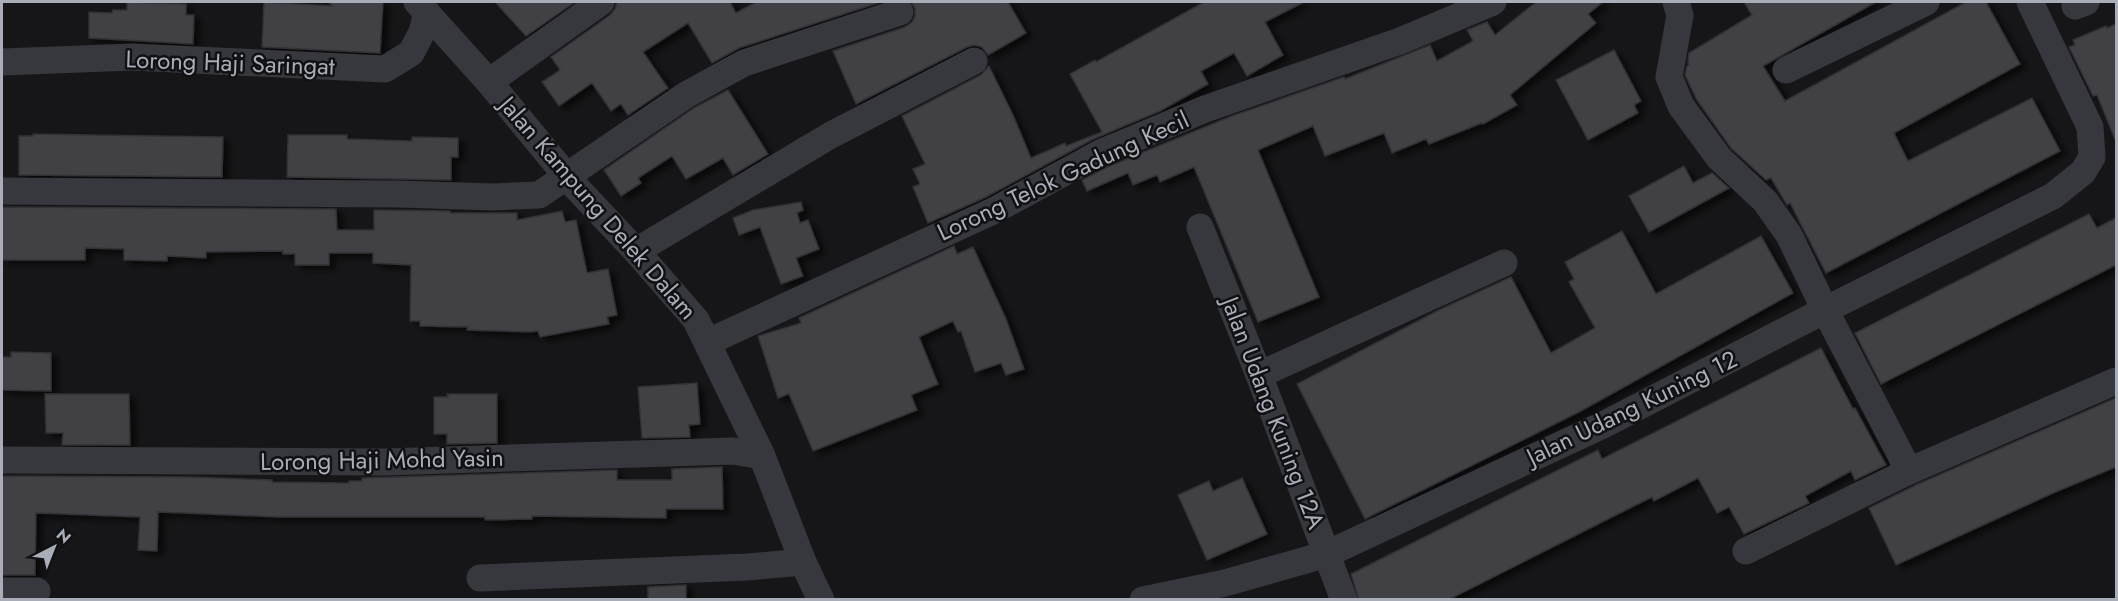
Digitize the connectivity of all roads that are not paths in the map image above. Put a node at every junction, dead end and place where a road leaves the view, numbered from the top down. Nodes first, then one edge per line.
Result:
1 (601, 2) edge
2 (1493, 2) edge
3 (1676, 2) edge
4 (1926, 2) edge
5 (2030, 2) edge
6 (422, 7) edge
7 (900, 12) dead end
8 (974, 61) dead end
9 (2, 62) edge
10 (1786, 70) dead end
11 (489, 82) junction
12 (565, 175) junction
13 (2, 191) edge
14 (1200, 226) dead end
15 (636, 251) junction
16 (1504, 263) dead end
17 (1825, 310) junction
18 (708, 342) junction
19 (1260, 375) junction
20 (2116, 381) edge
21 (762, 456) junction
22 (2, 460) edge
23 (1909, 471) junction
24 (1746, 551) dead end
25 (1327, 554) junction
26 (803, 562) junction
27 (480, 578) dead end
28 (2, 591) edge
29 (37, 591) dead end
30 (821, 600) edge
31 (1143, 600) edge
32 (1344, 600) edge

1 - 11 street
2 - 18 street, Lorong Telok Gadung Kecil
3 - 17 street
4 - 10 street
5 - 17 street, Jalan Udang Kuning 12
6 - 9 street, Lorong Haji Saringat
6 - 11 street, Jalan Kampung Delek Dalam
7 - 12 street
8 - 15 street
11 - 12 street, Jalan Kampung Delek Dalam
12 - 13 street
12 - 15 street, Jalan Kampung Delek Dalam
14 - 19 street, Jalan Udang Kuning 12A
15 - 18 street, Jalan Kampung Delek Dalam
16 - 19 street
17 - 23 street
17 - 25 street, Jalan Udang Kuning 12
18 - 21 street, Jalan Kampung Delek Dalam
19 - 25 street, Jalan Udang Kuning 12A
20 - 23 street
21 - 22 street, Lorong Haji Mohd Yasin
21 - 26 street, Jalan Kampung Delek Dalam
23 - 24 street
25 - 31 street, Jalan Udang Kuning 12
25 - 32 street, Jalan Udang Kuning 12A
26 - 27 street
26 - 30 street, Jalan Kampung Delek Dalam
28 - 29 street

